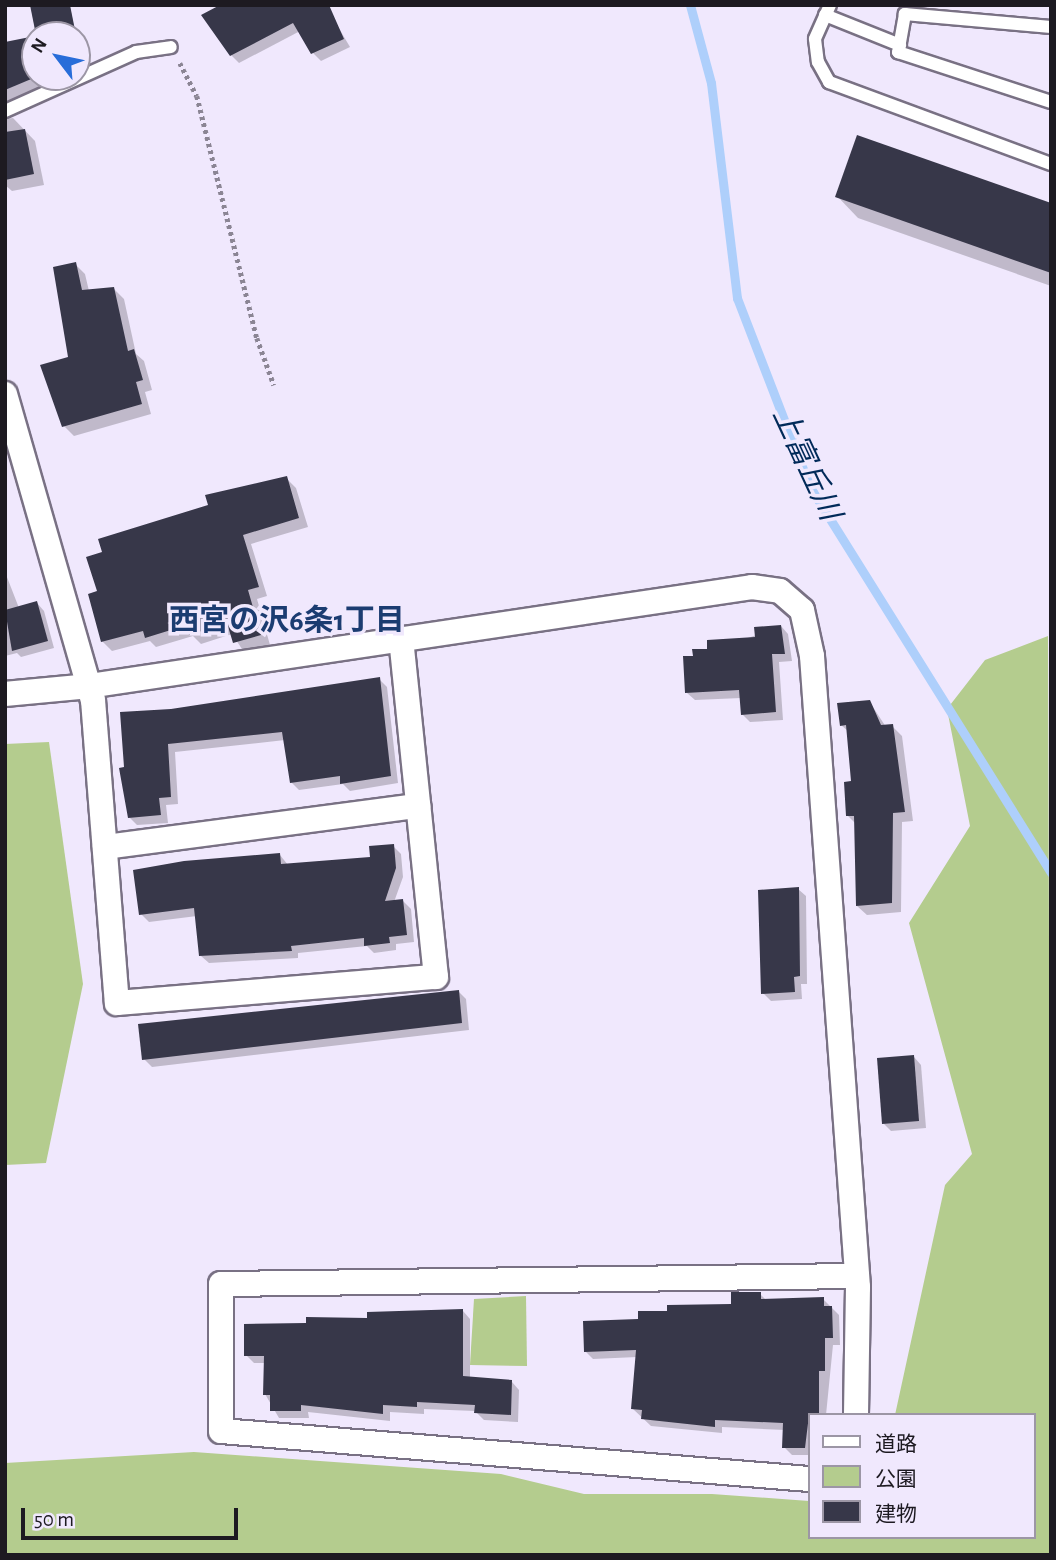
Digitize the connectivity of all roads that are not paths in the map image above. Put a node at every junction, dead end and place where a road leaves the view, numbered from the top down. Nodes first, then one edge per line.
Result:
1 (828, 10) edge
2 (1051, 27) edge
3 (900, 45) junction
4 (171, 47) road end
5 (1051, 102) edge
6 (5, 111) edge
7 (1051, 164) edge
8 (5, 394) edge
9 (401, 639) junction
10 (89, 686) junction
11 (5, 694) edge
12 (418, 806) junction
13 (105, 846) junction
14 (858, 1276) junction
15 (856, 1413) edge
16 (808, 1479) edge

1 - 3 lane
1 - 7 lane
2 - 3 lane
3 - 5 lane
4 - 6 lane
8 - 10 street
9 - 10 street
9 - 12 street
9 - 14 street
10 - 11 street
10 - 13 street
12 - 13 street
12 - 13 street
14 - 15 street
14 - 16 street

